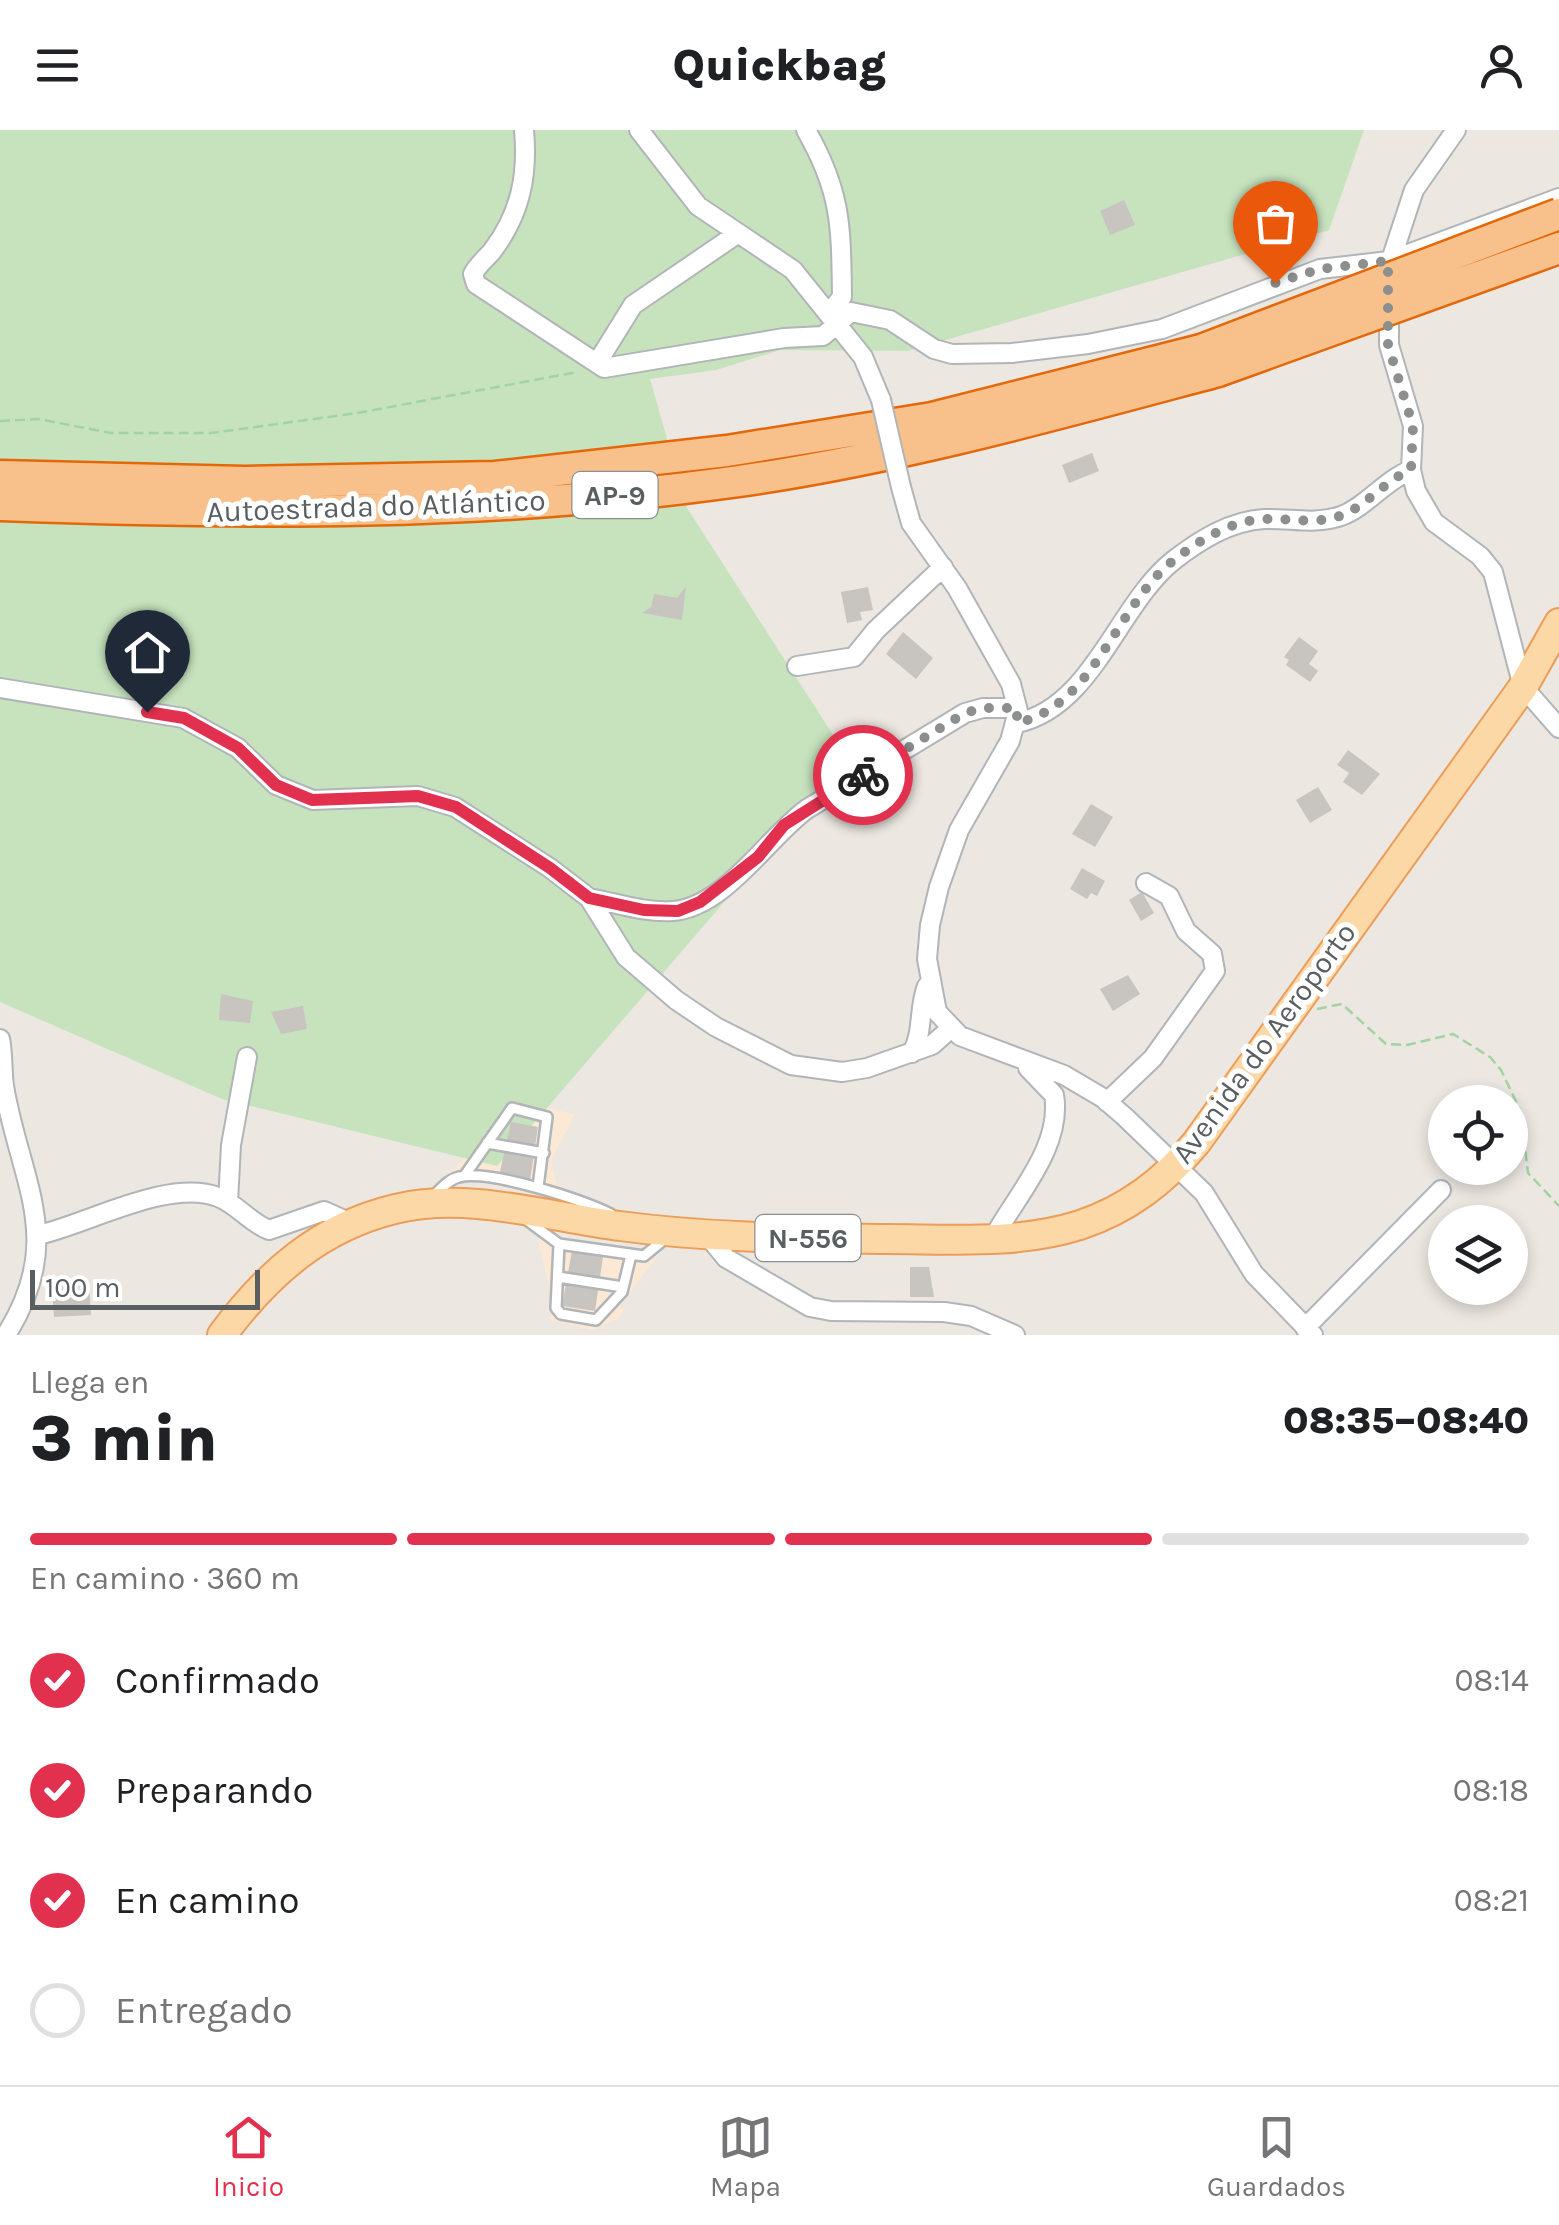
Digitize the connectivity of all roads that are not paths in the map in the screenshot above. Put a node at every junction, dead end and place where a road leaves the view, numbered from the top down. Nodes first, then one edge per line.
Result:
1 (524, 130) edge
2 (639, 130) edge
3 (806, 130) edge
4 (1456, 130) edge
5 (1559, 198) edge
6 (1559, 214) edge
7 (737, 234) junction
8 (1559, 248) edge
9 (1388, 261) junction
10 (832, 320) junction
11 (1209, 361) junction
12 (601, 365) junction
13 (1411, 470) junction
14 (0, 476) edge
15 (0, 505) edge
16 (943, 566) junction
17 (1559, 623) edge
18 (797, 666) dead end
19 (1523, 686) junction
20 (0, 688) edge
21 (1017, 715) junction
22 (1559, 728) edge
23 (1146, 883) dead end
24 (589, 898) junction
25 (929, 981) junction
26 (950, 1029) junction
27 (0, 1039) edge
28 (912, 1053) junction
29 (247, 1057) dead end
30 (1022, 1060) junction
31 (1107, 1102) junction
32 (488, 1143) junction
33 (544, 1153) junction
34 (1178, 1166) junction
35 (464, 1175) junction
36 (538, 1187) junction
37 (1441, 1190) dead end
38 (228, 1202) junction
39 (422, 1205) junction
40 (514, 1211) junction
41 (351, 1224) junction
42 (38, 1235) junction
43 (708, 1236) junction
44 (992, 1240) junction
45 (636, 1242) junction
46 (560, 1244) junction
47 (558, 1277) junction
48 (623, 1286) junction
49 (1309, 1332) edge
50 (6, 1335) edge
51 (222, 1335) edge
52 (1016, 1335) edge

1 - 12 street
2 - 7 street
3 - 10 street
4 - 9 street
5 - 9 street
6 - 11 highway, AP-9, bridge
7 - 10 street
7 - 12 street
8 - 11 highway, AP-9, bridge
9 - 10 street
9 - 13 street
10 - 12 street
10 - 16 street, bridge
11 - 14 highway, Autoestrada do Atlántico / AP-9
11 - 15 highway, Autoestrada do Atlántico / AP-9
13 - 19 street
13 - 21 street
16 - 18 street
16 - 21 street
17 - 19 main road, Avenida do Aeroporto / N-556
19 - 22 street
19 - 34 main road, Avenida do Aeroporto / N-556
20 - 24 street
21 - 24 street
21 - 25 street
23 - 31 street
24 - 28 street
25 - 26 street
25 - 28 street
26 - 28 street
26 - 30 street
27 - 42 street
29 - 38 street
30 - 31 street
30 - 44 street
31 - 34 street
32 - 33 lane
32 - 33 lane
32 - 35 lane
33 - 36 lane
34 - 44 main road, Avenida do Aeroporto / N-556
34 - 49 street
35 - 36 lane
35 - 39 lane
36 - 45 lane
37 - 49 street
38 - 41 street
38 - 42 street
39 - 40 main road, Avenida do Aeroporto / N-556
39 - 41 main road, Avenida do Aeroporto / N-556
40 - 45 main road, Avenida do Aeroporto / N-556
40 - 46 lane
41 - 51 main road, Avenida do Aeroporto / N-556
42 - 50 street
43 - 44 main road, Avenida do Aeroporto / N-556
43 - 45 main road, Avenida do Aeroporto / N-556
43 - 52 street
45 - 46 lane
45 - 48 lane
46 - 47 lane
47 - 48 lane
47 - 48 lane

